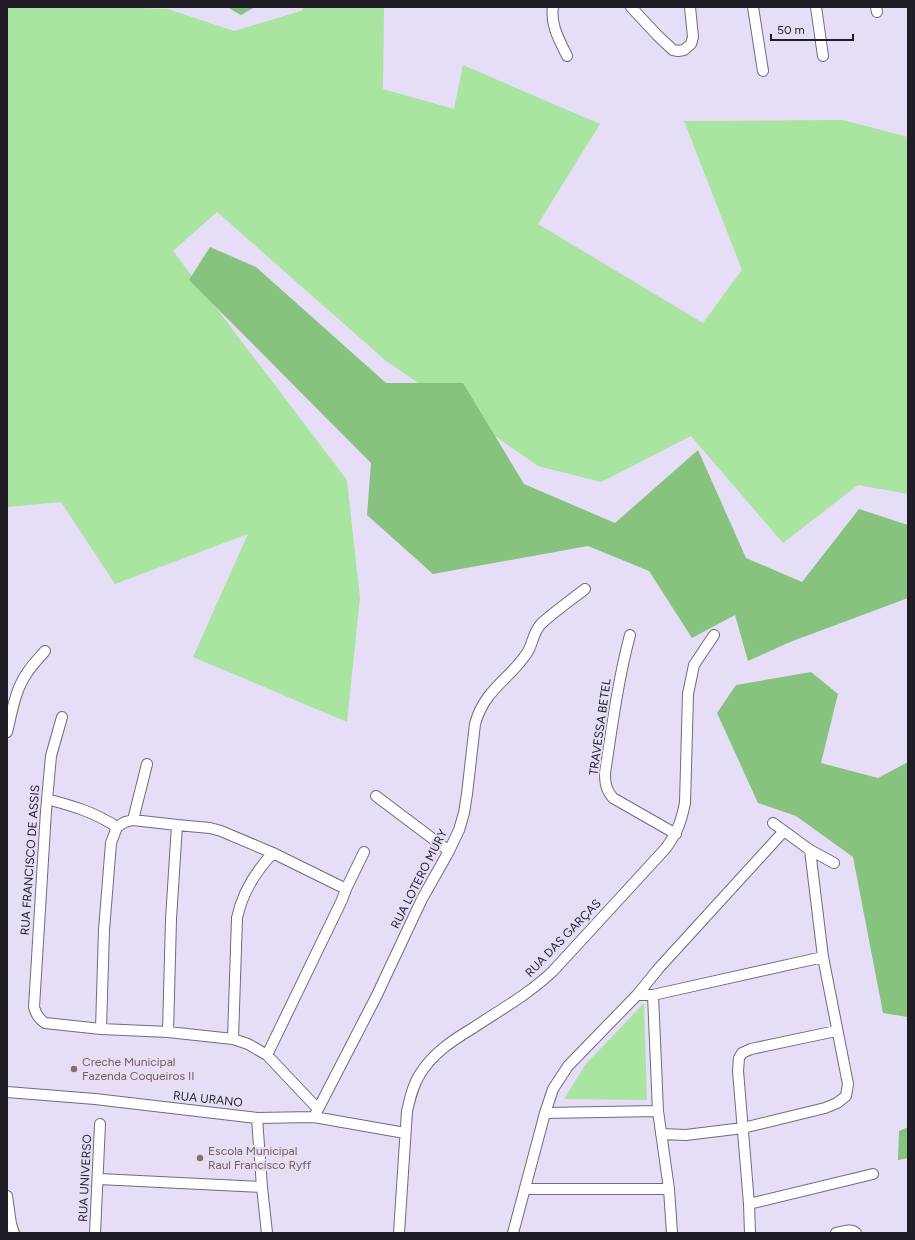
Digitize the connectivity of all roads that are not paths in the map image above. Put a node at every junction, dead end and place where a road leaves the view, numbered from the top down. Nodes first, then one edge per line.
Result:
1 (553, 7) edge
2 (631, 7) edge
3 (690, 7) edge
4 (753, 7) edge
5 (816, 7) edge
6 (567, 56) dead end
7 (823, 56) dead end
8 (762, 71) dead end
9 (585, 589) dead end
10 (714, 634) dead end
11 (630, 635) dead end
12 (45, 651) dead end
13 (62, 716) dead end
14 (7, 732) edge
15 (147, 764) dead end
16 (376, 796) dead end
17 (47, 799) junction
18 (133, 820) junction
19 (773, 823) dead end
20 (176, 825) junction
21 (118, 827) junction
22 (784, 831) junction
23 (676, 834) junction
24 (810, 850) junction
25 (449, 851) junction
26 (364, 852) dead end
27 (273, 853) junction
28 (834, 864) dead end
29 (346, 890) junction
30 (823, 957) junction
31 (637, 995) junction
32 (653, 995) junction
33 (100, 1029) junction
34 (836, 1031) junction
35 (168, 1032) junction
36 (233, 1039) junction
37 (267, 1055) junction
38 (7, 1092) edge
39 (658, 1111) junction
40 (316, 1113) junction
41 (545, 1113) junction
42 (258, 1118) junction
43 (100, 1124) dead end
44 (743, 1128) junction
45 (405, 1133) junction
46 (661, 1134) junction
47 (873, 1174) dead end
48 (99, 1179) junction
49 (262, 1187) junction
50 (525, 1188) junction
51 (669, 1189) junction
52 (7, 1196) edge
53 (749, 1204) junction
54 (11, 1227) edge
55 (96, 1233) edge
56 (267, 1233) edge
57 (399, 1233) edge
58 (513, 1233) edge
59 (672, 1233) edge
60 (750, 1233) edge
61 (836, 1233) edge
62 (856, 1233) edge

1 - 6 street
2 - 3 street
4 - 8 street
5 - 7 street
9 - 25 street, RUA LOTERO MURY
10 - 23 street, RUA DAS GARÇAS
11 - 23 street, TRAVESSA BETEL
12 - 14 street
13 - 17 street, RUA FRANCISCO DE ASSIS
15 - 18 street
16 - 25 street
17 - 21 street
17 - 33 street, RUA FRANCISCO DE ASSIS
18 - 20 street
18 - 21 street
19 - 22 street
20 - 27 street
20 - 35 street
21 - 33 street
22 - 24 street
22 - 31 street
23 - 45 street, RUA DAS GARÇAS
24 - 28 street
24 - 30 street
25 - 40 street, RUA LOTERO MURY
26 - 29 street
27 - 29 street
27 - 36 street
29 - 37 street
30 - 32 street
30 - 34 street
31 - 32 street
31 - 41 street
32 - 39 street
33 - 35 street
34 - 44 street
34 - 44 street
35 - 36 street
36 - 37 street
37 - 40 street
38 - 42 street, RUA URANO
39 - 41 street
39 - 46 street
40 - 42 street, RUA URANO
40 - 45 street, RUA URANO
41 - 50 street
42 - 49 street
43 - 48 street, RUA UNIVERSO
44 - 46 street
44 - 53 street
45 - 57 street, RUA DAS GARÇAS
46 - 51 street
47 - 53 street
48 - 49 street
48 - 55 street, RUA UNIVERSO
49 - 56 street
50 - 51 street
50 - 58 street
51 - 59 street
52 - 54 street
53 - 60 street
61 - 62 street

